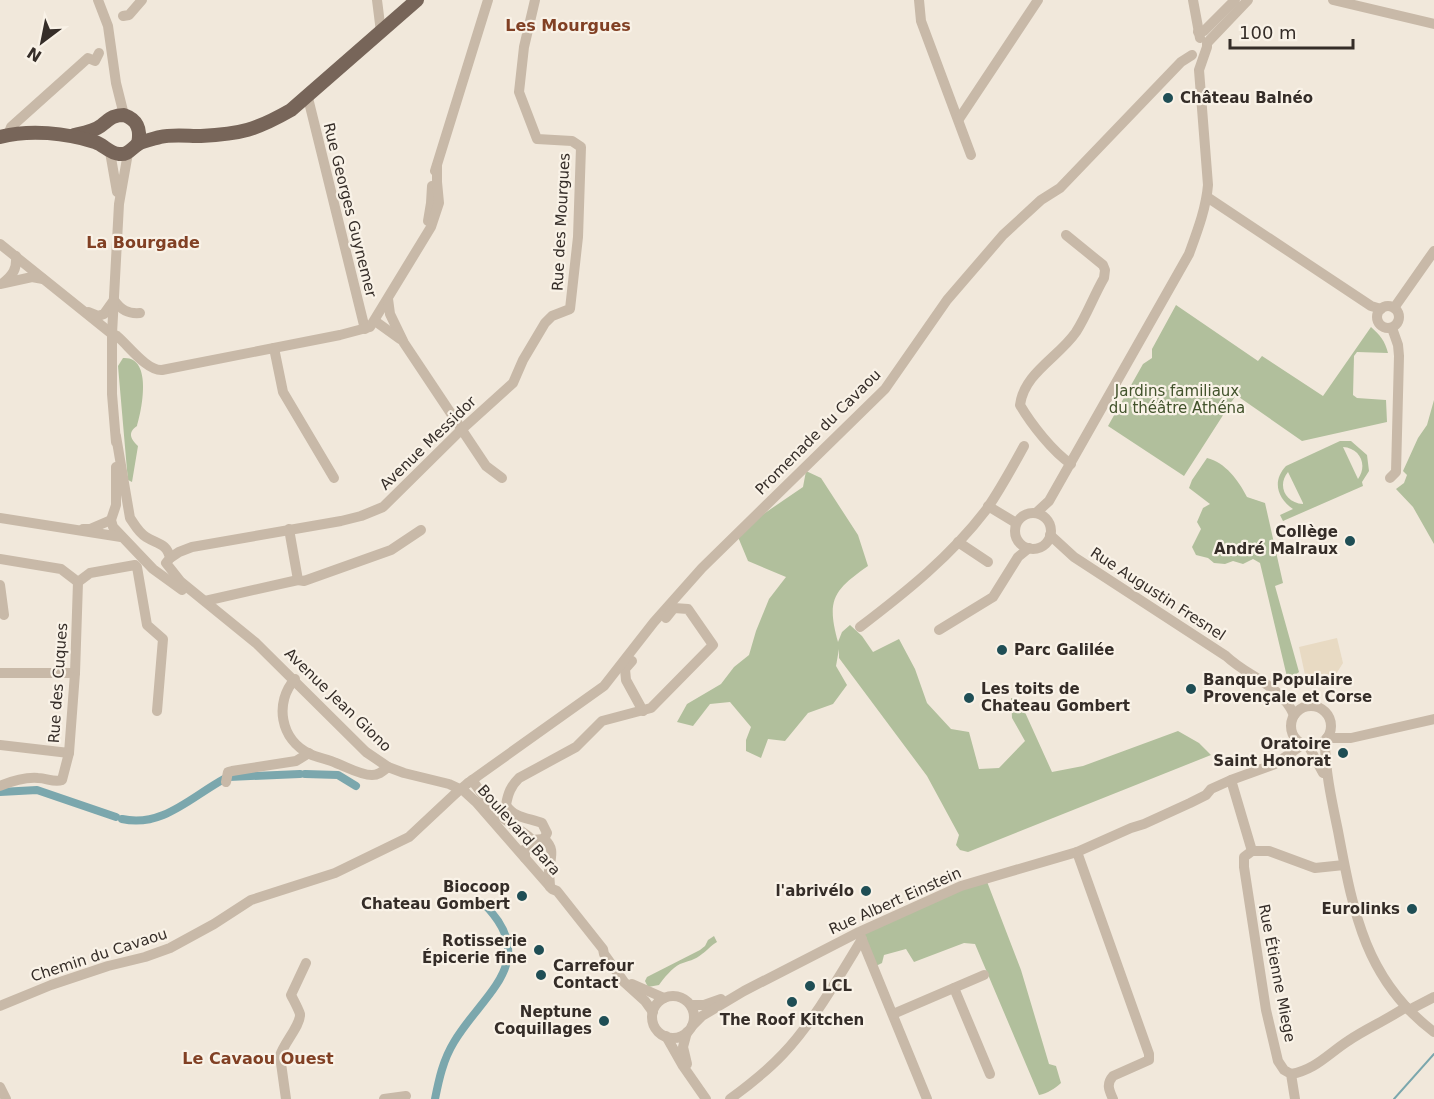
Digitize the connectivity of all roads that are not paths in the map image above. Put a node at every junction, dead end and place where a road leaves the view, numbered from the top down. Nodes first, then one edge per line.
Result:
1 (98, 0) edge
2 (142, 0) edge
3 (377, 0) edge
4 (417, 0) edge
5 (488, 0) edge
6 (535, 0) edge
7 (919, 0) edge
8 (1038, 0) edge
9 (1193, 0) edge
10 (1235, 0) edge
11 (1248, 0) edge
12 (1333, 0) edge
13 (1389, 0) edge
14 (1389, 13) junction
15 (123, 16) dead end
16 (1434, 24) edge
17 (381, 32) junction
18 (1202, 39) junction
19 (99, 52) dead end
20 (1192, 55) junction
21 (1199, 70) junction
22 (308, 98) junction
23 (112, 119) junction
24 (959, 119) junction
25 (139, 129) junction
26 (4, 136) edge
27 (69, 136) junction
28 (162, 137) junction
29 (107, 148) junction
30 (133, 148) junction
31 (971, 155) dead end
32 (1207, 198) junction
33 (119, 204) junction
34 (1066, 235) dead end
35 (0, 244) edge
36 (1434, 251) edge
37 (16, 256) junction
38 (48, 281) junction
39 (2, 284) edge
40 (388, 299) junction
41 (114, 300) junction
42 (1394, 308) junction
43 (83, 309) junction
44 (570, 309) joint
45 (1381, 309) junction
46 (375, 321) junction
47 (1392, 328) junction
48 (365, 329) junction
49 (112, 332) junction
50 (404, 344) junction
51 (274, 348) junction
52 (112, 361) junction
53 (144, 362) junction
54 (461, 430) junction
55 (116, 435) junction
56 (1024, 446) dead end
57 (1071, 464) junction
58 (334, 478) dead end
59 (502, 478) dead end
60 (1390, 478) dead end
61 (1049, 501) junction
62 (988, 506) junction
63 (1036, 513) junction
64 (0, 518) edge
65 (112, 518) junction
66 (130, 518) junction
67 (1047, 519) junction
68 (1016, 523) junction
69 (74, 529) junction
70 (289, 529) junction
71 (421, 530) dead end
72 (123, 537) junction
73 (1047, 540) junction
74 (958, 542) junction
75 (161, 543) junction
76 (1024, 545) junction
77 (192, 547) junction
78 (0, 559) edge
79 (168, 561) junction
80 (988, 562) dead end
81 (153, 569) junction
82 (298, 580) junction
83 (78, 582) junction
84 (0, 585) edge
85 (205, 601) junction
86 (4, 615) dead end
87 (234, 625) junction
88 (860, 627) dead end
89 (939, 630) dead end
90 (1226, 656) junction
91 (0, 673) edge
92 (75, 673) junction
93 (295, 679) junction
94 (1307, 706) junction
95 (157, 711) dead end
96 (643, 711) junction
97 (1294, 715) junction
98 (1434, 719) edge
99 (1331, 726) junction
100 (1292, 735) junction
101 (1363, 735) junction
102 (1326, 739) junction
103 (0, 745) edge
104 (1306, 746) junction
105 (69, 753) junction
106 (309, 753) junction
107 (388, 768) junction
108 (1244, 775) junction
109 (226, 779) dead end
110 (1231, 780) junction
111 (0, 786) edge
112 (465, 787) junction
113 (1330, 789) junction
114 (544, 839) junction
115 (532, 840) junction
116 (1252, 851) junction
117 (1077, 852) junction
118 (525, 858) junction
119 (1344, 865) junction
120 (551, 888) junction
121 (860, 935) junction
122 (306, 963) dead end
123 (984, 975) dead end
124 (624, 982) junction
125 (954, 988) junction
126 (744, 991) junction
127 (1434, 997) edge
128 (664, 998) junction
129 (691, 1005) junction
130 (0, 1006) edge
131 (1408, 1009) junction
132 (653, 1012) junction
133 (893, 1014) junction
134 (690, 1029) junction
135 (1434, 1032) edge
136 (666, 1036) junction
137 (990, 1074) dead end
138 (1291, 1074) junction
139 (697, 1085) junction
140 (0, 1087) edge
141 (406, 1096) dead end
142 (6, 1099) edge
143 (286, 1099) edge
144 (384, 1099) edge
145 (706, 1099) edge
146 (730, 1099) edge
147 (927, 1099) edge
148 (1113, 1099) edge
149 (1295, 1099) edge

1 - 23 street
2 - 15 street
3 - 17 street
4 - 17 main road
5 - 40 street
6 - 44 street, Rue des Mourgues
7 - 24 street
8 - 24 street
9 - 18 street
10 - 18 street
11 - 18 street
12 - 14 street
13 - 14 street
14 - 16 street
17 - 22 main road
18 - 20 street, Promenade du Cavaou
18 - 21 street
19 - 26 street
20 - 21 street
20 - 112 street, Promenade du Cavaou
21 - 32 street
22 - 28 main road
22 - 48 street, Rue Georges Guynemer
23 - 25 main road
23 - 27 main road
23 - 29 main road
24 - 31 street
25 - 28 main road
25 - 30 main road
26 - 27 main road
27 - 29 main road
28 - 30 main road
29 - 30 main road
29 - 33 street
30 - 33 street
32 - 45 street
32 - 57 street
33 - 41 street
34 - 57 street
35 - 37 street
36 - 42 street
37 - 38 street
37 - 39 street
38 - 39 street
38 - 43 street
40 - 46 street
40 - 50 street
41 - 43 street
41 - 49 street
41 - 49 street
42 - 45 street
42 - 47 street
43 - 49 street
44 - 54 street, Avenue Messidor
45 - 47 street
46 - 48 street
46 - 50 street
47 - 60 street
48 - 51 street
49 - 52 street
49 - 53 street
50 - 54 street
51 - 53 street
51 - 58 street
52 - 53 street
52 - 55 street
54 - 59 street
54 - 70 street, Avenue Messidor
55 - 65 street
55 - 66 street
56 - 62 street
57 - 61 street
61 - 63 street
61 - 67 street
62 - 68 street
62 - 74 street
63 - 67 street
63 - 68 street
64 - 69 street
65 - 66 street
65 - 69 street
65 - 72 street, Avenue Jean Giono
66 - 75 street, Avenue Jean Giono
67 - 73 street
68 - 76 street
69 - 72 street
70 - 77 street, Avenue Messidor
70 - 82 street
71 - 82 street
72 - 81 street, Avenue Jean Giono
73 - 76 street
73 - 90 street, Rue Augustin Fresnel
74 - 80 street
74 - 88 street
75 - 77 street, Avenue Messidor
75 - 79 street, Avenue Jean Giono
76 - 89 street
77 - 79 street, Avenue Messidor
78 - 83 street
79 - 81 street
79 - 85 street, Avenue Jean Giono
81 - 87 street, Avenue Jean Giono
82 - 85 street
83 - 92 street, Rue des Cuques
83 - 95 street
84 - 86 street
85 - 87 street, Avenue Jean Giono
87 - 93 street, Avenue Jean Giono
90 - 94 street, Rue Augustin Fresnel
90 - 97 street, Rue Augustin Fresnel
91 - 92 street
92 - 105 street, Rue des Cuques
93 - 106 street
93 - 107 street, Avenue Jean Giono
94 - 97 street
94 - 99 street
96 - 96 street
96 - 114 street
97 - 100 street
98 - 101 street
99 - 101 street
99 - 102 street
100 - 104 street
100 - 108 street, Rue Albert Einstein
101 - 102 street
102 - 104 street
102 - 113 street
103 - 105 street, Rue des Cuques
104 - 108 street, Rue Albert Einstein
104 - 113 street
105 - 111 street
106 - 107 street
106 - 109 street
107 - 112 street, Avenue Jean Giono
108 - 110 street, Rue Albert Einstein
110 - 116 street
110 - 117 street, Rue Albert Einstein
112 - 115 street
112 - 118 street, Boulevard Bara
112 - 130 street, Chemin du Cavaou
113 - 119 street
114 - 115 street
114 - 120 street
115 - 118 street
116 - 119 street
116 - 138 street, Rue Étienne Miege
117 - 121 street, Rue Albert Einstein
117 - 148 street
118 - 120 street, Boulevard Bara
119 - 131 street
120 - 124 street, Boulevard Bara
121 - 126 street, Rue Albert Einstein
121 - 133 street
121 - 146 street
122 - 143 street
123 - 125 street
124 - 128 street
124 - 132 street, Boulevard Bara
125 - 133 street
125 - 137 street
126 - 129 street, Rue Albert Einstein
126 - 134 street, Rue Albert Einstein
127 - 131 street
128 - 129 street
128 - 132 street
129 - 134 street
131 - 135 street
131 - 138 street
132 - 136 street
133 - 147 street
134 - 136 street
134 - 139 street
136 - 139 street
138 - 149 street, Rue Étienne Miege
139 - 145 street
140 - 142 street
141 - 144 street

